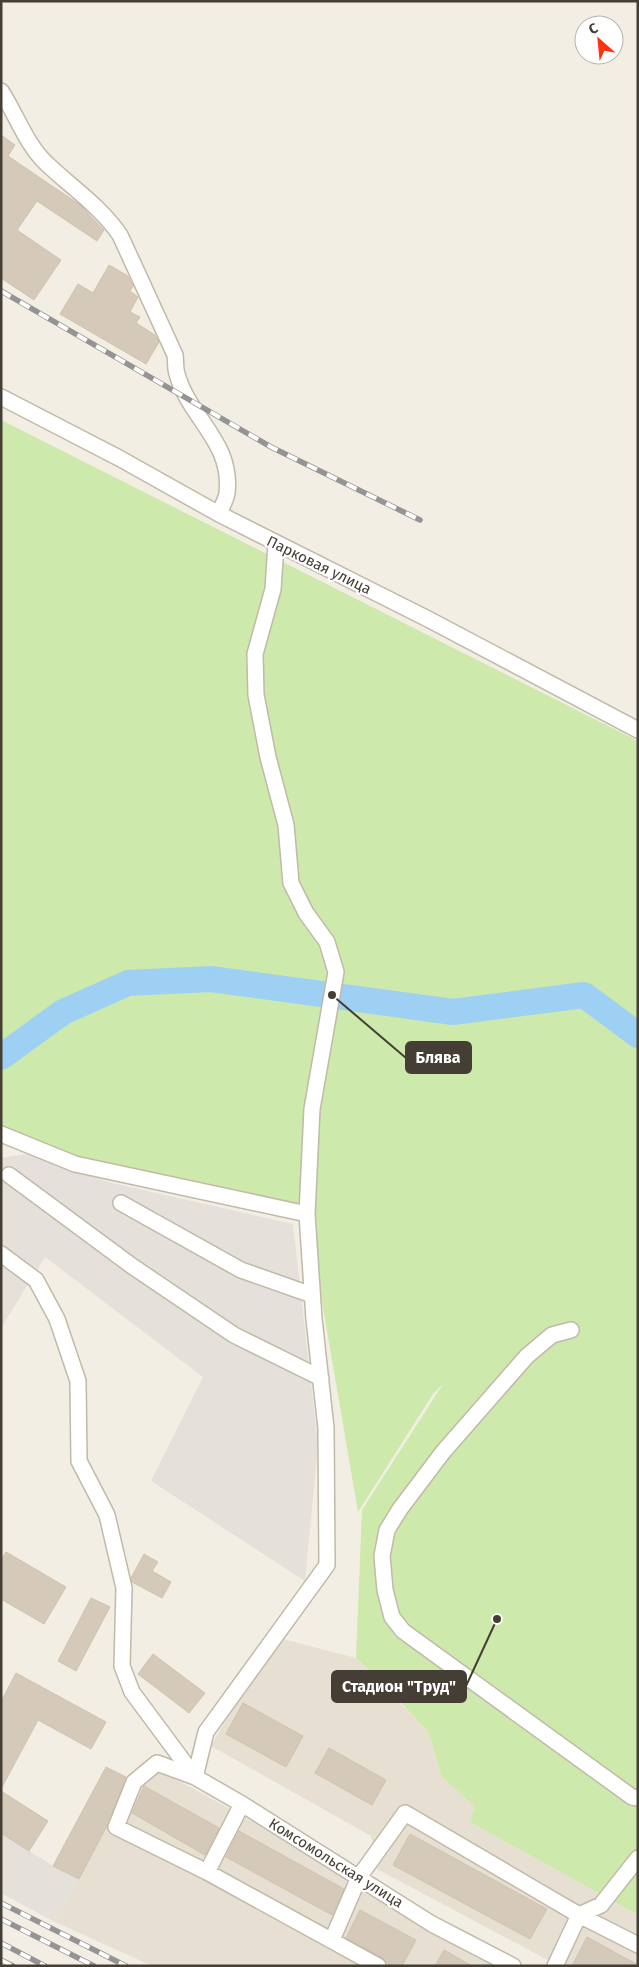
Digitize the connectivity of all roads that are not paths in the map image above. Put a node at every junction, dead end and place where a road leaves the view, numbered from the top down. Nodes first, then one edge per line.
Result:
1 (1, 91) edge
2 (1, 397) edge
3 (219, 514) junction
4 (276, 544) junction
5 (638, 730) edge
6 (1, 1134) edge
7 (9, 1175) dead end
8 (121, 1203) dead end
9 (308, 1214) junction
10 (1, 1254) edge
11 (312, 1295) junction
12 (571, 1330) dead end
13 (321, 1378) junction
14 (195, 1777) junction
15 (638, 1798) edge
16 (242, 1804) junction
17 (638, 1858) edge
18 (207, 1872) junction
19 (359, 1877) junction
20 (579, 1915) junction
21 (332, 1940) junction
22 (638, 1945) edge
23 (378, 1966) edge
24 (514, 1966) edge
25 (555, 1966) edge

1 - 3 street
2 - 3 street, Парковая улица
3 - 4 street, Парковая улица
4 - 5 street, Парковая улица
4 - 9 street
6 - 9 street
7 - 13 street
8 - 11 street
9 - 11 street
10 - 14 street
11 - 13 street
12 - 15 street
13 - 14 street
14 - 16 street, Комсомольская улица
14 - 18 street, Комсомольская улица
16 - 18 street
16 - 19 street, Комсомольская улица
17 - 20 street
18 - 21 street
19 - 20 street
19 - 21 street
19 - 24 street, Комсомольская улица
20 - 22 street
20 - 25 street
21 - 23 street

